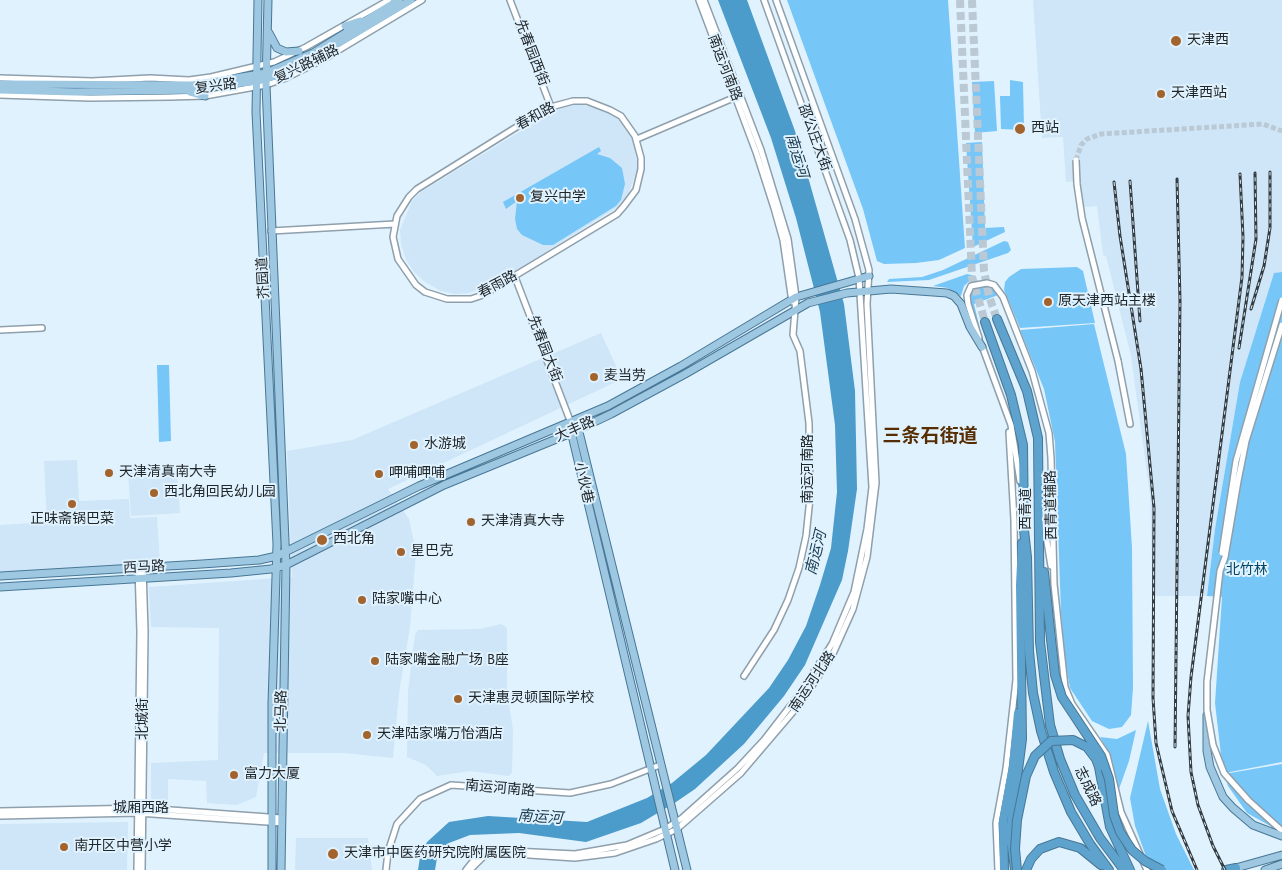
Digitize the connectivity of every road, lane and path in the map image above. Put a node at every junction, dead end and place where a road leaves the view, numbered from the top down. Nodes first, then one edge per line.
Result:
1 (258, 0) edge
2 (268, 0) edge
3 (389, 0) edge
4 (399, 0) edge
5 (411, 0) edge
6 (422, 0) edge
7 (510, 0) edge
8 (699, 0) edge
9 (704, 0) edge
10 (764, 0) edge
11 (776, 0) edge
12 (372, 17) junction
13 (267, 24) junction
14 (345, 26) junction
15 (298, 51) junction
16 (266, 75) junction
17 (0, 78) edge
18 (255, 78) junction
19 (0, 84) edge
20 (0, 90) edge
21 (188, 90) junction
22 (0, 95) edge
23 (205, 96) junction
24 (738, 96) junction
25 (551, 107) junction
26 (637, 140) junction
27 (1076, 160) tunnel mouth
28 (395, 224) junction
29 (271, 231) junction
30 (869, 276) junction
31 (515, 277) junction
32 (859, 278) junction
33 (865, 291) junction
34 (793, 298) junction
35 (1282, 300) edge
36 (796, 309) junction
37 (997, 319) tunnel mouth
38 (985, 322) tunnel mouth
39 (1282, 325) edge
40 (42, 328) dead end
41 (0, 330) edge
42 (982, 347) junction
43 (681, 366) junction
44 (685, 374) junction
45 (1006, 410) junction
46 (571, 423) junction
47 (1130, 424) dead end
48 (579, 429) junction
49 (571, 433) junction
50 (1040, 500) junction
51 (1024, 509) junction
52 (1024, 530) junction
53 (1040, 534) junction
54 (286, 552) junction
55 (277, 556) junction
56 (286, 565) junction
57 (140, 568) junction
58 (277, 568) junction
59 (1220, 571) junction
60 (0, 576) edge
61 (141, 578) junction
62 (1054, 584) junction
63 (0, 587) edge
64 (744, 676) dead end
65 (1021, 689) junction
66 (1047, 706) joint
67 (1207, 710) junction
68 (660, 765) junction
69 (650, 769) junction
70 (140, 811) junction
71 (0, 812) edge
72 (0, 816) edge
73 (272, 820) junction
74 (282, 820) junction
75 (676, 826) junction
76 (1282, 831) edge
77 (666, 832) junction
78 (1282, 836) edge
79 (1282, 855) edge
80 (1282, 864) edge
81 (1231, 869) edge
82 (137, 870) edge
83 (142, 870) edge
84 (272, 870) edge
85 (281, 870) edge
86 (386, 870) edge
87 (466, 870) edge
88 (470, 870) edge
89 (675, 870) edge
90 (686, 870) edge
91 (998, 870) edge
92 (1004, 870) edge
93 (1016, 870) edge
94 (1026, 870) edge
95 (1108, 870) edge
96 (1124, 870) edge
97 (1130, 870) edge
98 (1147, 870) edge
99 (1162, 870) edge
100 (1265, 870) edge

1 - 18 main road, 芥园道
2 - 13 main road, 芥园道
3 - 14 street, 复兴路辅路
4 - 12 main road, 复兴路
5 - 16 main road, 复兴路
6 - 16 street, 复兴路辅路
7 - 25 street, 先春园西街
8 - 24 street, 南运河南路
9 - 24 street, 南运河南路
10 - 32 street, 邵公庄大街
11 - 30 street, 邵公庄大街
12 - 14 main road
12 - 16 main road, 复兴路
13 - 15 main road
13 - 16 main road, 芥园道
14 - 15 street, 复兴路辅路
15 - 16 street, 复兴路辅路
16 - 18 main road, 复兴路
16 - 18 street, 复兴路辅路
16 - 29 main road, 芥园道
17 - 18 street, 复兴路辅路
18 - 19 main road, 复兴路
18 - 21 main road, 复兴路
18 - 23 street, 复兴路辅路
18 - 55 main road, 芥园道
20 - 21 main road, 复兴路
21 - 23 main road
22 - 23 street, 复兴路辅路
24 - 26 street
24 - 34 street, 南运河南路
25 - 26 street, 春和路
25 - 28 street, 春和路
26 - 31 street, 春雨路
27 - 47 street, bridge
28 - 29 street
28 - 31 street, 春雨路
29 - 54 main road, 芥园道
30 - 32 main road, 大丰路
30 - 33 street, 南运河北路
31 - 46 street, 先春园大街
32 - 33 street, 南运河北路
32 - 34 main road, 大丰路
33 - 36 main road, 大丰路
33 - 42 main road
33 - 75 street, 南运河北路
34 - 36 street, 南运河南路
34 - 43 main road, 大丰路
35 - 59 street, bridge
36 - 44 main road, 大丰路
36 - 64 street, 南运河南路
37 - 50 highway, 西青道
38 - 51 highway, 西青道
39 - 59 street, bridge
40 - 41 street
42 - 45 street, 西青道辅路
42 - 62 street, 西青道辅路
43 - 44 main road
43 - 46 main road, 大丰路
44 - 48 main road, 大丰路
45 - 51 street
45 - 91 street
46 - 48 main road
46 - 49 main road, 小伙巷
46 - 54 main road, 大丰路
48 - 49 main road, 大丰路
48 - 68 main road, 小伙巷
49 - 56 main road, 大丰路
49 - 69 main road, 小伙巷
50 - 53 highway, 西青道
50 - 62 street
51 - 52 highway, 西青道
52 - 65 highway
52 - 95 highway, 西青道
53 - 66 highway, 西青道
53 - 99 highway, bridge
54 - 55 main road, 西马路
54 - 56 main road, 北马路
55 - 57 main road, 西马路
55 - 58 main road, 北马路
56 - 58 main road, 大丰路
56 - 74 main road, 北马路
57 - 60 main road, 西马路
57 - 61 street, 北城街
58 - 61 main road, 西马路
58 - 73 main road, 北马路
59 - 67 street, bridge
61 - 63 main road, 西马路
61 - 70 street, 北城街
62 - 98 street, 西青道辅路
65 - 92 highway
65 - 93 highway, bridge
66 - 96 highway, 志成路
67 - 76 street, bridge
67 - 78 main road, bridge
68 - 69 street, 南运河南路
68 - 75 main road, 小伙巷
69 - 77 main road, 小伙巷
69 - 86 street, 南运河南路
70 - 71 street, 城厢西路
70 - 72 street, 城厢西路
70 - 73 street, 城厢西路
70 - 82 street, 北城街
70 - 83 street, 北城街
73 - 74 street, 城厢西路
73 - 84 main road, 北马路
74 - 85 main road, 北马路
75 - 77 street, 南运河北路
75 - 90 main road, 小伙巷
77 - 87 street, 南运河北路
77 - 88 street, 南运河北路
77 - 89 main road, 小伙巷
79 - 81 main road
80 - 100 main road
93 - 97 highway, bridge
94 - 95 highway

